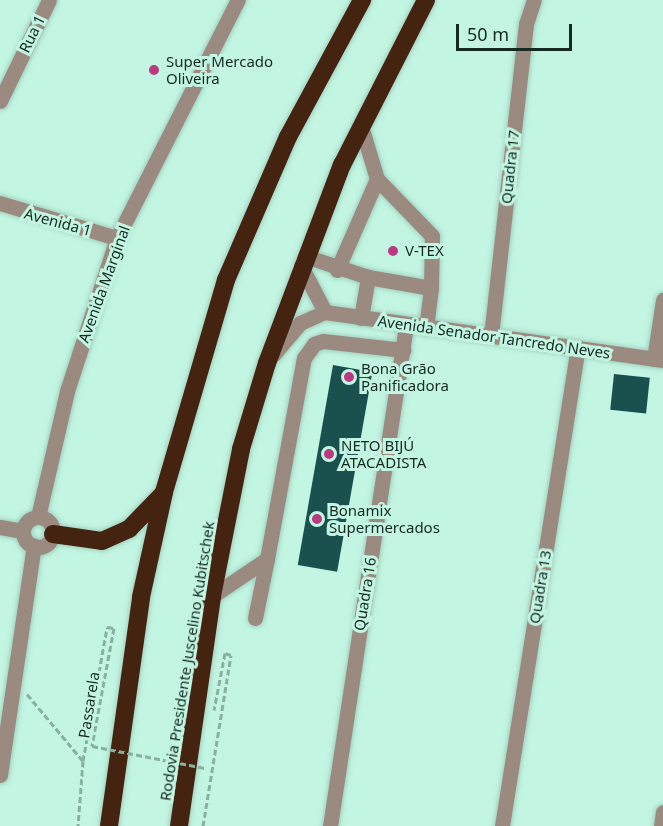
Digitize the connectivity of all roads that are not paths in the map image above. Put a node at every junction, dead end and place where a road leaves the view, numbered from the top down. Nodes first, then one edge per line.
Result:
1 (49, 0) edge
2 (238, 0) edge
3 (362, 0) edge
4 (426, 0) edge
5 (534, 0) edge
6 (0, 101) edge
7 (361, 126) junction
8 (377, 179) junction
9 (0, 203) edge
10 (117, 238) junction
11 (303, 261) junction
12 (337, 270) junction
13 (368, 277) junction
14 (431, 288) junction
15 (663, 300) edge
16 (325, 312) junction
17 (361, 318) junction
18 (406, 326) junction
19 (426, 328) junction
20 (491, 336) junction
21 (578, 348) junction
22 (403, 350) junction
23 (659, 360) edge
24 (267, 363) junction
25 (164, 492) junction
26 (38, 517) junction
27 (0, 527) edge
28 (23, 531) junction
29 (53, 534) junction
30 (34, 546) junction
31 (267, 559) junction
32 (212, 596) junction
33 (255, 618) dead end
34 (0, 775) edge
35 (663, 812) edge
36 (109, 826) edge
37 (179, 826) edge
38 (330, 826) edge
39 (502, 826) edge
40 (661, 826) edge

1 - 6 street, Rua 1
2 - 10 street, Avenida Marginal
3 - 25 highway
4 - 7 highway, Rodovia Presidente Juscelino Kubitschek
5 - 20 street, Quadra 17
7 - 8 street
7 - 11 highway, Rodovia Presidente Juscelino Kubitschek
8 - 12 street
8 - 14 street
9 - 10 street, Avenida 1
10 - 26 street, Avenida Marginal
11 - 12 street
11 - 16 street
11 - 24 highway, Rodovia Presidente Juscelino Kubitschek
12 - 13 street
13 - 14 street
13 - 17 street
14 - 19 street
15 - 23 street
16 - 17 street, Avenida Senador Tancredo Neves
16 - 24 street
17 - 18 street, Avenida Senador Tancredo Neves
18 - 19 street, Avenida Senador Tancredo Neves
18 - 22 street, Quadra 16
19 - 20 street, Avenida Senador Tancredo Neves
20 - 21 street, Avenida Senador Tancredo Neves
21 - 23 street, Avenida Senador Tancredo Neves
21 - 39 street, Quadra 13
22 - 31 street
22 - 38 street, Quadra 16
24 - 32 highway, Rodovia Presidente Juscelino Kubitschek
25 - 29 highway
25 - 36 highway
26 - 28 street
26 - 29 street
27 - 28 street
28 - 30 street
29 - 30 street
30 - 34 street
31 - 32 street
31 - 33 street
32 - 37 highway, Rodovia Presidente Juscelino Kubitschek
35 - 40 street

